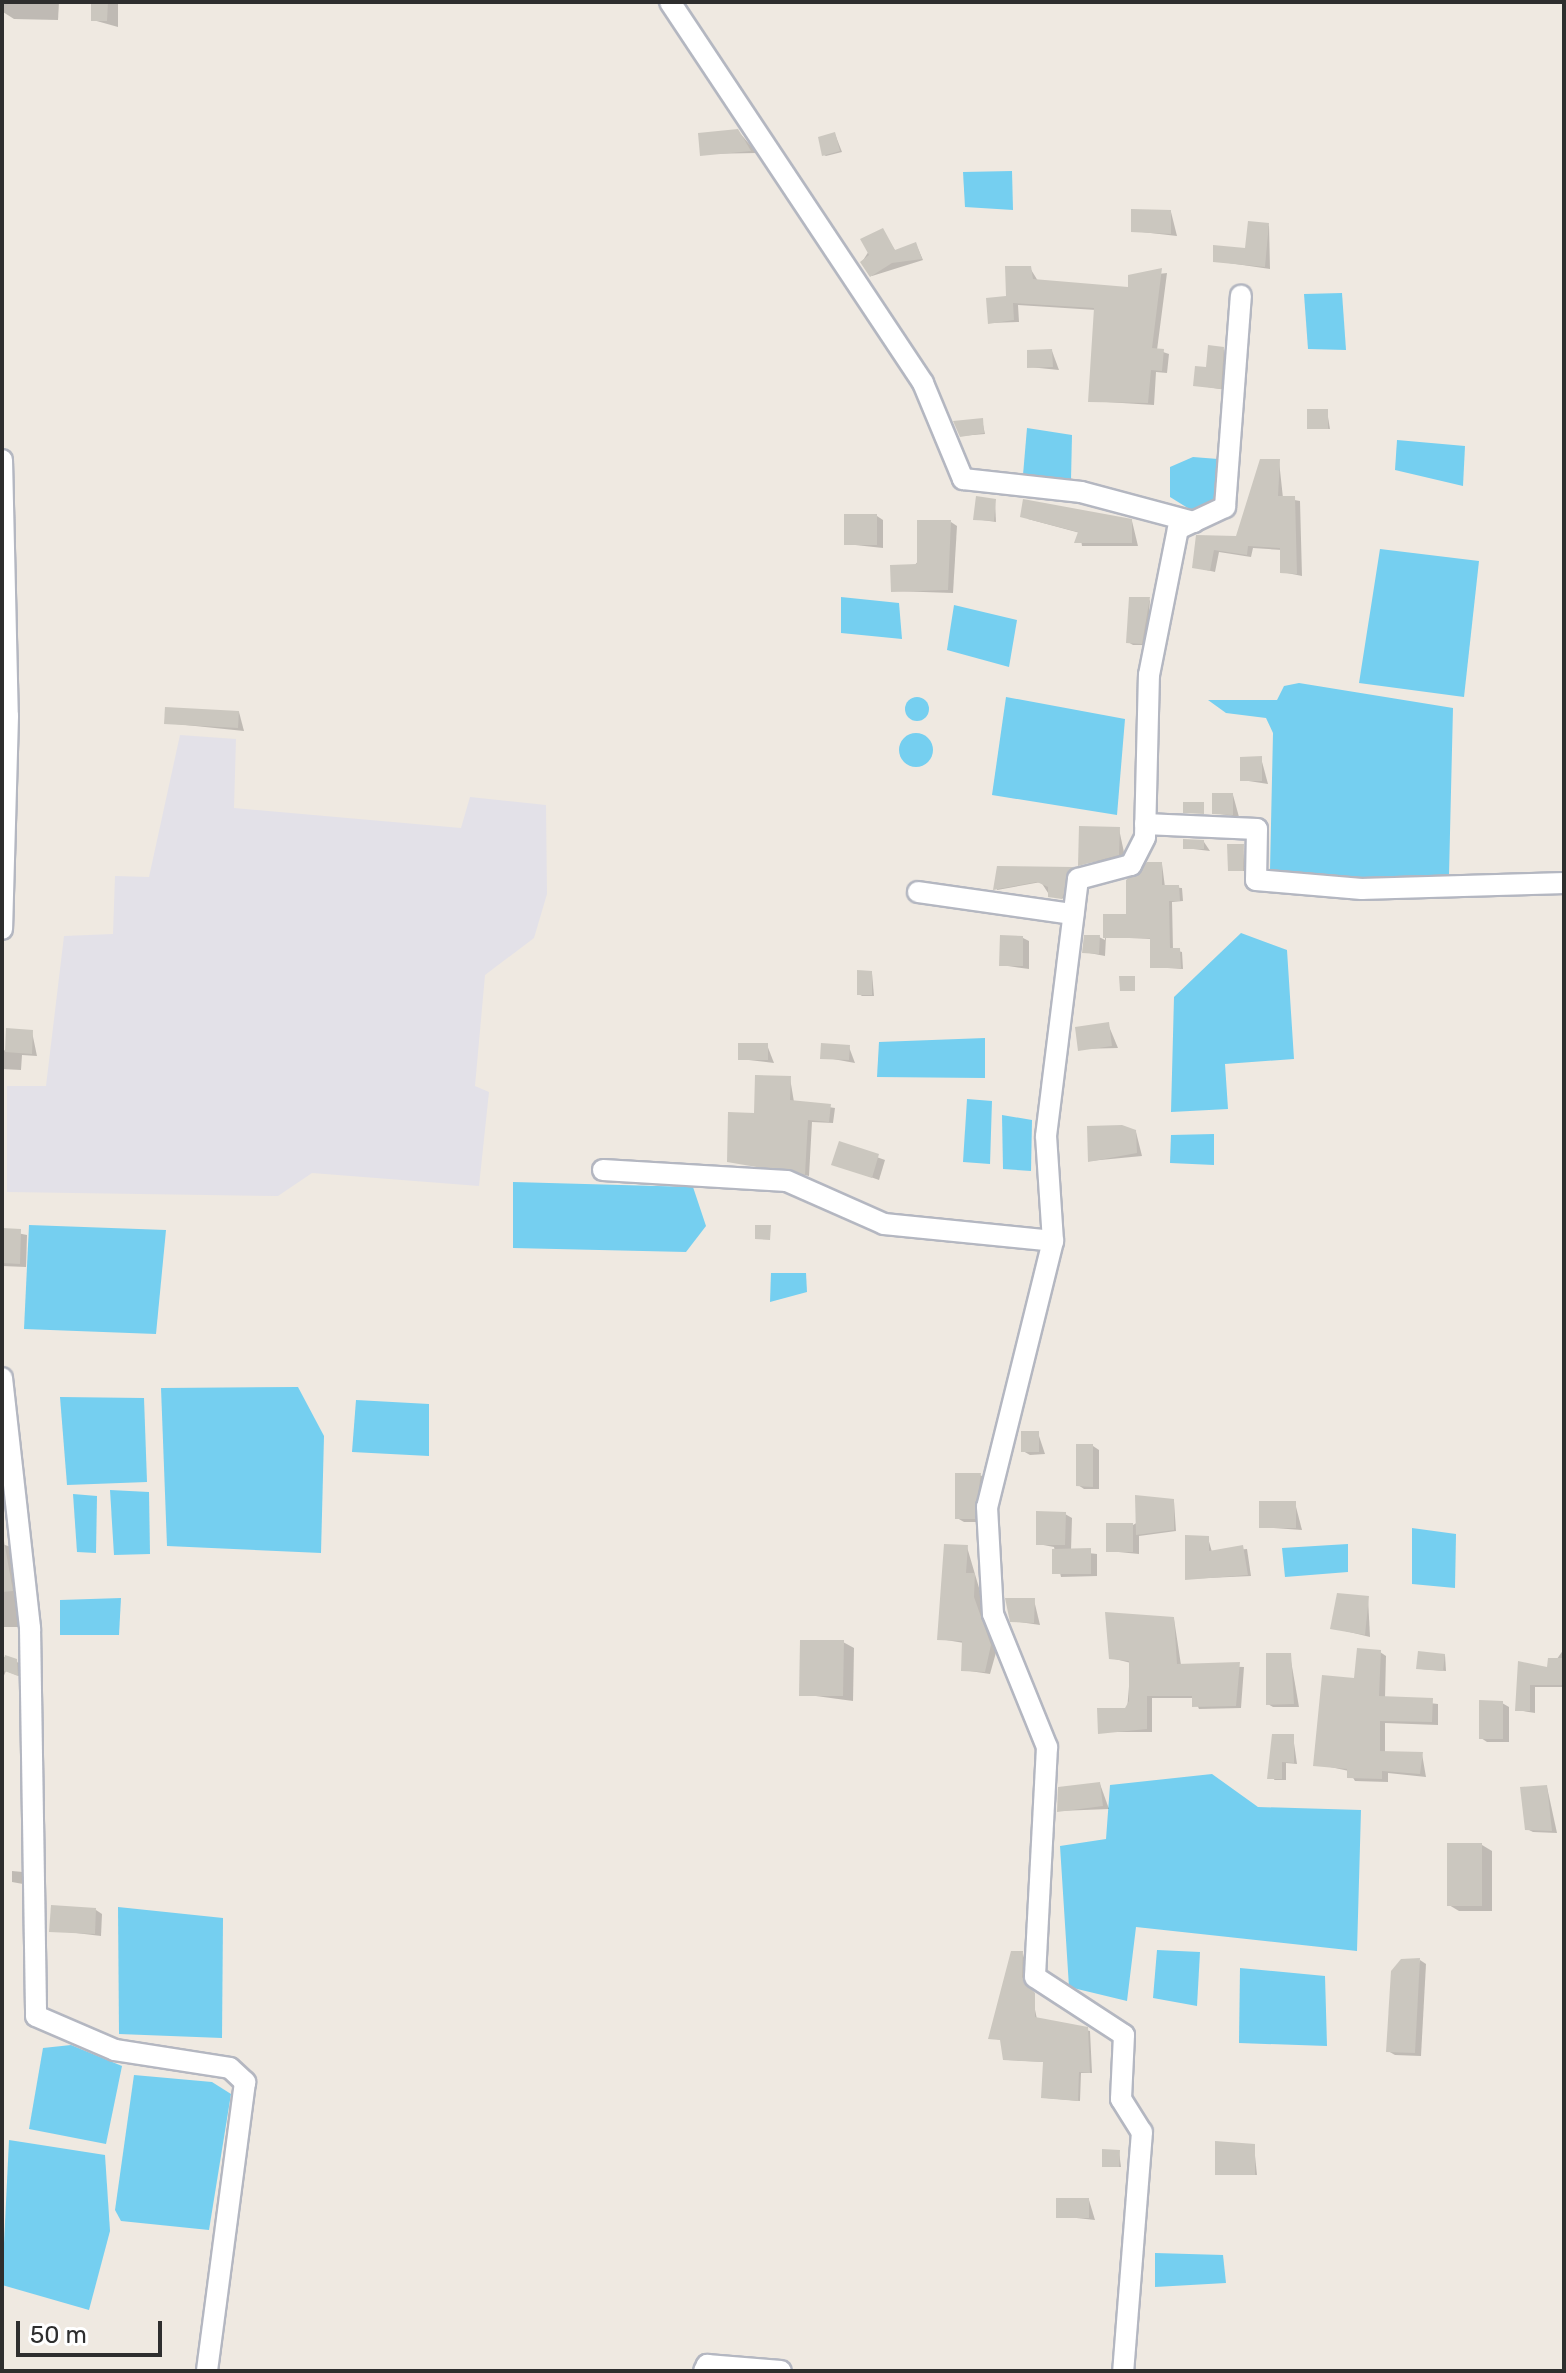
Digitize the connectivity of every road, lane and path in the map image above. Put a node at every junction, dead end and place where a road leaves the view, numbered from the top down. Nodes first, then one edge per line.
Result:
1 (670, 2) edge
2 (1241, 296) dead end
3 (2, 460) edge
4 (1194, 522) junction
5 (1145, 824) junction
6 (1564, 883) edge
7 (918, 892) dead end
8 (1073, 914) junction
9 (2, 929) edge
10 (603, 1170) dead end
11 (1053, 1241) junction
12 (2, 1378) edge
13 (207, 2371) edge
14 (704, 2371) edge
15 (781, 2371) edge
16 (1123, 2371) edge

1 - 4 street
2 - 4 street
3 - 9 street
4 - 5 street
5 - 6 street
5 - 8 street
7 - 8 street
8 - 11 street
10 - 11 street
11 - 16 street
12 - 13 street
14 - 15 street

